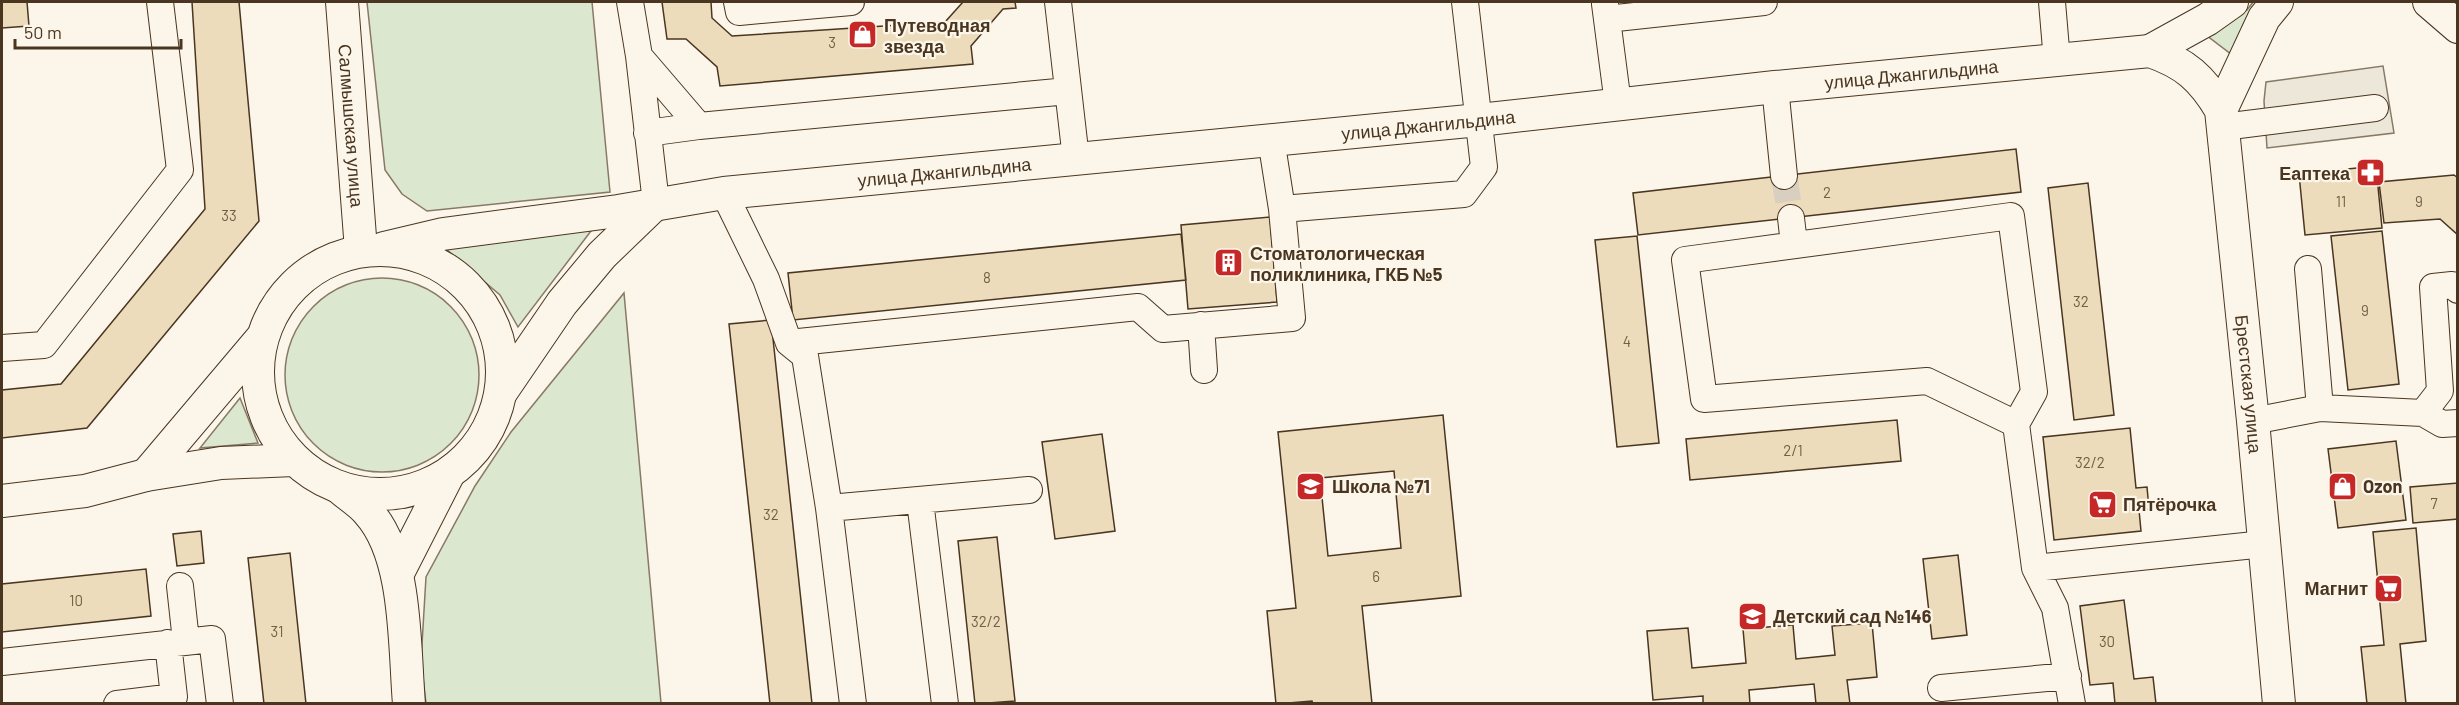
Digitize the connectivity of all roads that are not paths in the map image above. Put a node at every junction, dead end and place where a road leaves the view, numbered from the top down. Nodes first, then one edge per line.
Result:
1 (160, 2) edge
2 (342, 2) edge
3 (630, 2) edge
4 (737, 2) edge
5 (851, 2) edge
6 (1058, 2) edge
7 (1465, 2) edge
8 (1764, 2) edge
9 (2052, 2) edge
10 (2232, 2) edge
11 (2277, 2) edge
12 (2429, 2) edge
13 (1606, 10) edge
14 (2457, 27) edge
15 (2150, 51) junction
16 (639, 56) junction
17 (2057, 61) junction
18 (2193, 73) joint
19 (1775, 87) junction
20 (1068, 91) junction
21 (1618, 104) junction
22 (2375, 108) dead end
23 (2222, 118) junction
24 (1479, 120) junction
25 (699, 126) junction
26 (647, 134) junction
27 (1271, 139) junction
28 (1076, 159) junction
29 (1784, 176) tunnel mouth
30 (723, 193) junction
31 (656, 203) junction
32 (1282, 209) junction
33 (1791, 218) tunnel mouth
34 (1794, 244) junction
35 (373, 249) junction
36 (2308, 269) dead end
37 (2457, 290) edge
38 (1201, 325) junction
39 (261, 339) junction
40 (789, 343) junction
41 (2, 348) edge
42 (1204, 370) dead end
43 (502, 391) junction
44 (2319, 408) junction
45 (2423, 413) junction
46 (2253, 421) junction
47 (2016, 423) junction
48 (2457, 423) edge
49 (294, 460) junction
50 (146, 475) junction
51 (447, 475) junction
52 (339, 488) junction
53 (1029, 490) dead end
54 (2, 501) edge
55 (920, 501) junction
56 (829, 508) junction
57 (2264, 544) junction
58 (2035, 568) junction
59 (398, 573) junction
60 (180, 586) dead end
61 (177, 642) junction
62 (2, 662) edge
63 (2068, 676) junction
64 (1941, 688) dead end
65 (117, 704) edge
66 (220, 704) edge
67 (409, 704) edge
68 (853, 704) edge
69 (945, 704) edge
70 (2072, 704) edge
71 (2279, 704) edge

1 - 41 lane
2 - 35 main road, Салмышская улица
3 - 16 lane
4 - 5 lane
6 - 20 lane
7 - 24 lane
8 - 13 lane
9 - 17 lane
10 - 15 main road
11 - 23 main road
12 - 14 main road
13 - 21 lane
15 - 17 main road, улица Джангильдина
15 - 18 main road, улица Джангильдина
16 - 25 lane
16 - 26 lane
17 - 19 main road, улица Джангильдина
18 - 23 main road, Брестская улица
19 - 21 main road, улица Джангильдина
19 - 29 lane
20 - 25 lane
20 - 28 lane
21 - 24 main road, улица Джангильдина
22 - 23 lane
23 - 46 main road, Брестская улица
24 - 27 main road, улица Джангильдина
24 - 32 lane
25 - 26 lane
26 - 31 lane
27 - 28 main road, улица Джангильдина
27 - 32 lane
28 - 30 main road, улица Джангильдина
30 - 31 main road, улица Джангильдина
30 - 40 lane
31 - 35 main road, улица Джангильдина
31 - 43 main road
32 - 38 lane
33 - 34 lane
34 - 47 lane
34 - 47 lane
35 - 39 main road, улица Джангильдина
35 - 43 main road
36 - 44 lane
37 - 45 lane
38 - 40 lane
38 - 42 lane
39 - 49 main road
39 - 50 main road
40 - 56 lane
43 - 51 main road
44 - 45 lane
44 - 46 lane
45 - 48 lane
46 - 57 main road, Брестская улица
47 - 58 lane
49 - 50 main road
49 - 52 main road
50 - 54 main road
51 - 52 main road
51 - 59 main road
52 - 59 main road
53 - 55 lane
55 - 56 lane
55 - 69 lane
56 - 68 lane
57 - 58 lane
57 - 71 main road, Брестская улица
58 - 63 lane
59 - 67 main road
60 - 61 lane
61 - 62 lane
61 - 65 lane
61 - 66 lane
63 - 64 lane
63 - 70 lane

